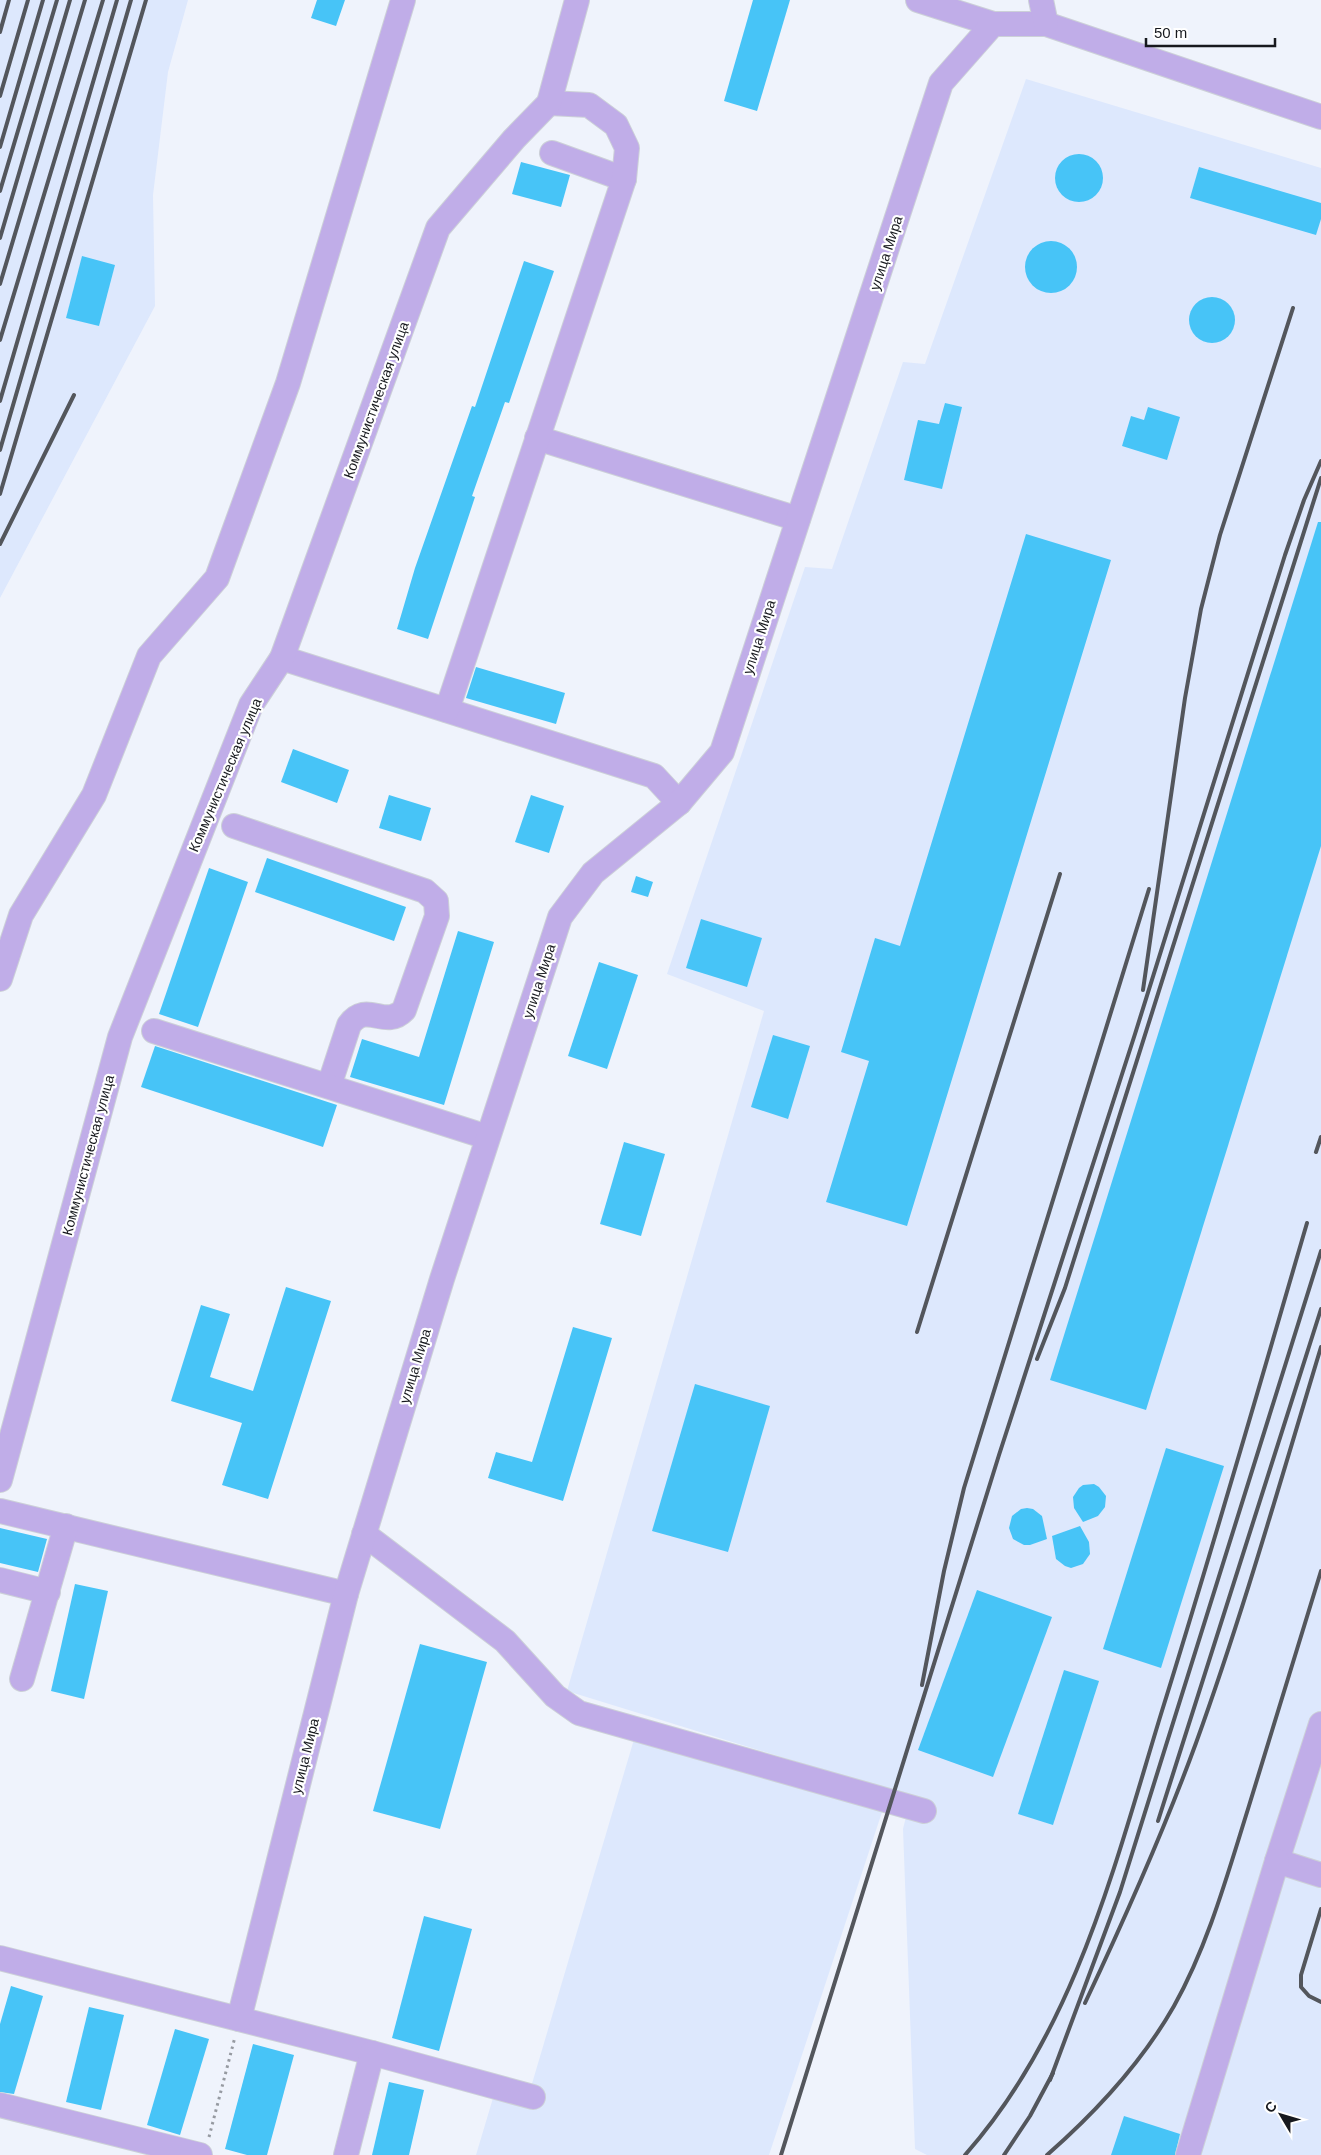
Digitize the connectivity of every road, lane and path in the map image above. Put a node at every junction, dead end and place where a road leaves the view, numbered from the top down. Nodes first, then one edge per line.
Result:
1 (403, 0) edge
2 (577, 0) edge
3 (918, 0) edge
4 (1041, 0) edge
5 (993, 24) junction
6 (1046, 24) junction
7 (548, 103) junction
8 (1321, 117) edge
9 (552, 153) dead end
10 (624, 179) junction
11 (538, 438) junction
12 (798, 519) junction
13 (282, 658) junction
14 (447, 710) junction
15 (679, 803) junction
16 (234, 826) dead end
17 (0, 979) edge
18 (154, 1031) dead end
19 (329, 1086) junction
20 (487, 1137) junction
21 (0, 1480) edge
22 (0, 1510) edge
23 (66, 1526) junction
24 (364, 1534) junction
25 (0, 1580) edge
26 (48, 1592) junction
27 (346, 1594) junction
28 (22, 1679) dead end
29 (1321, 1727) edge
30 (924, 1811) dead end
31 (1277, 1861) junction
32 (1320, 1875) edge
33 (0, 1958) edge
34 (239, 2019) junction
35 (372, 2053) junction
36 (533, 2097) dead end
37 (0, 2105) edge
38 (203, 2150) edge
39 (346, 2155) edge
40 (1188, 2155) edge

1 - 17 street
2 - 7 street, Коммунистическая улица
3 - 5 street
4 - 6 street
5 - 6 street
5 - 12 street, улица Мира
6 - 8 street
7 - 10 street
7 - 13 street, Коммунистическая улица
9 - 10 street
10 - 11 street
11 - 12 street
11 - 14 street
12 - 15 street, улица Мира
13 - 14 street
13 - 21 street, Коммунистическая улица
14 - 15 street
15 - 20 street, улица Мира
16 - 19 street
18 - 19 street
19 - 20 street
20 - 24 street, улица Мира
22 - 23 street
23 - 26 street
23 - 27 street
24 - 27 street, улица Мира
24 - 30 street
25 - 26 street
26 - 28 street
27 - 34 street, улица Мира
29 - 31 street
31 - 32 street
31 - 40 street
33 - 34 street
34 - 35 street
34 - 38 path
35 - 36 street
35 - 39 street
37 - 38 street

